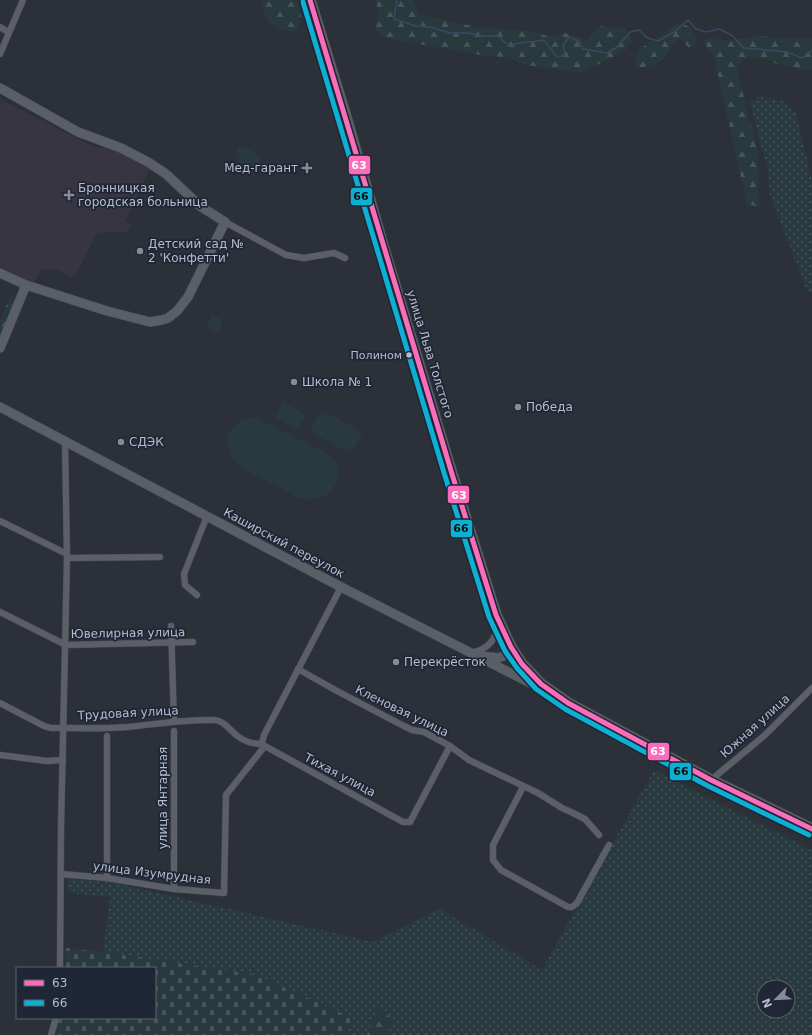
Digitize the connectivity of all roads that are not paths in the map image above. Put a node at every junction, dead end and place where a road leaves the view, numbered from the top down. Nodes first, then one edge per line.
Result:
1 (23, 0) edge
2 (310, 0) edge
3 (0, 27) edge
4 (8, 32) junction
5 (0, 54) edge
6 (0, 88) edge
7 (225, 222) junction
8 (345, 258) dead end
9 (0, 273) edge
10 (26, 285) junction
11 (0, 348) edge
12 (0, 407) edge
13 (65, 442) junction
14 (206, 516) junction
15 (0, 521) edge
16 (67, 556) junction
17 (160, 557) dead end
18 (341, 587) junction
19 (197, 594) dead end
20 (0, 612) edge
21 (496, 615) junction
22 (171, 626) dead end
23 (193, 642) dead end
24 (171, 643) junction
25 (66, 645) junction
26 (514, 652) junction
27 (471, 653) junction
28 (298, 669) junction
29 (812, 688) edge
30 (559, 697) junction
31 (0, 703) edge
32 (215, 720) joint
33 (174, 721) junction
34 (64, 728) junction
35 (174, 731) dead end
36 (107, 736) dead end
37 (263, 746) junction
38 (450, 746) junction
39 (0, 755) edge
40 (63, 760) junction
41 (711, 780) junction
42 (523, 787) junction
43 (812, 828) edge
44 (598, 835) dead end
45 (609, 845) dead end
46 (61, 874) junction
47 (107, 878) junction
48 (174, 889) junction
49 (60, 967) edge
50 (56, 1019) edge
51 (51, 1035) edge

1 - 4 street
2 - 21 highway, улица Льва Толстого
3 - 4 street
4 - 5 street
6 - 7 main road
7 - 8 street
7 - 10 main road
9 - 10 main road
10 - 11 main road
12 - 13 main road, Каширский переулок
13 - 14 main road, Каширский переулок
13 - 16 street
14 - 18 main road, Каширский переулок
14 - 19 street
15 - 16 street
16 - 17 street
16 - 25 street
18 - 27 main road, Каширский переулок
18 - 28 street
20 - 25 street, Ювелирная улица
21 - 26 highway, улица Льва Толстого
21 - 27 street
22 - 24 street
23 - 24 street, Ювелирная улица
24 - 25 street, Ювелирная улица
24 - 33 street
25 - 34 street
26 - 27 main road
26 - 30 highway, улица Льва Толстого
27 - 30 main road, Каширский переулок
28 - 37 street
28 - 38 street, Кленовая улица
29 - 41 street, Южная улица
30 - 41 highway, улица Льва Толстого
31 - 34 street, Трудовая улица
32 - 33 street, Трудовая улица
32 - 37 street, Тихая улица
33 - 34 street, Трудовая улица
34 - 40 street
35 - 48 street, улица Янтарная
36 - 47 street
37 - 38 street, Тихая улица
37 - 48 street, улица Изумрудная
38 - 42 street, Кленовая улица
39 - 40 street
40 - 46 street
41 - 43 highway, улица Льва Толстого
42 - 44 street, Кленовая улица
42 - 45 street
46 - 47 street, улица Изумрудная
46 - 49 street
47 - 48 street, улица Изумрудная
50 - 51 street

